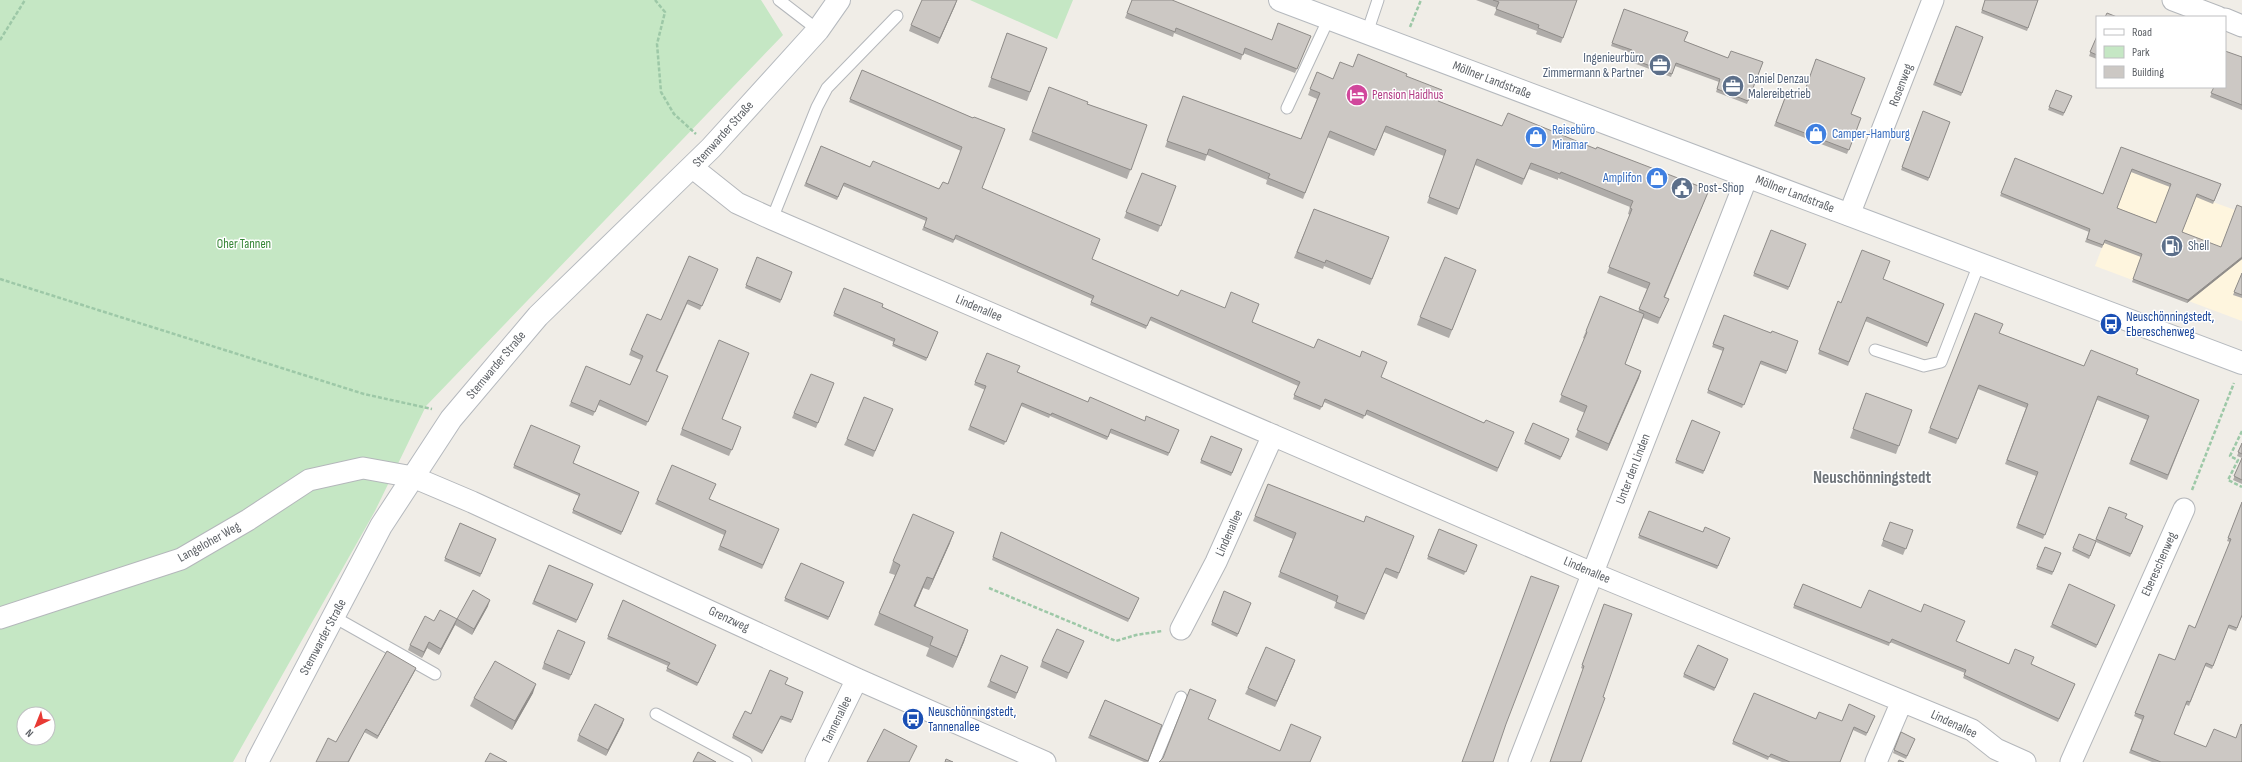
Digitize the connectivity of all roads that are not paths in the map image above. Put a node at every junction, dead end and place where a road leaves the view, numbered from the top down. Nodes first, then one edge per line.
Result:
1 (779, 0) edge
2 (839, 0) edge
3 (854, 0) edge
4 (1280, 0) edge
5 (1378, 0) edge
6 (1933, 0) edge
7 (2173, 0) edge
8 (897, 16) dead end
9 (2215, 16) edge
10 (1329, 18) junction
11 (2226, 20) edge
12 (2242, 26) edge
13 (818, 30) junction
14 (1367, 33) junction
15 (1287, 108) dead end
16 (693, 168) junction
17 (1747, 177) junction
18 (1849, 215) junction
19 (772, 219) junction
20 (1979, 264) junction
21 (1875, 350) dead end
22 (2242, 363) edge
23 (1273, 435) junction
24 (413, 477) junction
25 (2184, 509) road end
26 (1592, 573) junction
27 (334, 617) junction
28 (0, 618) edge
29 (1181, 629) road end
30 (435, 674) dead end
31 (857, 679) junction
32 (1182, 697) dead end
33 (1902, 701) junction
34 (656, 714) dead end
35 (257, 762) edge
36 (746, 762) edge
37 (816, 762) edge
38 (1045, 762) edge
39 (1154, 762) edge
40 (1519, 762) edge
41 (1876, 762) edge
42 (2025, 762) edge
43 (2072, 762) edge

1 - 13 lane
2 - 13 main road, Stemwarder Straße
3 - 13 main road, Stemwarder Straße
4 - 10 main road, Möllner Landstraße
5 - 14 lane
6 - 18 street, Rosenweg
7 - 9 street
8 - 19 lane
10 - 14 main road, Möllner Landstraße
10 - 15 lane
11 - 12 street
13 - 16 main road, Stemwarder Straße
14 - 17 main road, Möllner Landstraße
16 - 19 street, Lindenallee
16 - 24 main road, Stemwarder Straße
17 - 18 main road, Möllner Landstraße
17 - 26 street, Unter den Linden
18 - 20 main road, Möllner Landstraße
19 - 23 street, Lindenallee
20 - 21 lane
20 - 22 main road, Möllner Landstraße
23 - 26 street, Lindenallee
23 - 29 street, Lindenallee
24 - 27 main road, Stemwarder Straße
24 - 28 street, Langeloher Weg
24 - 31 street, Grenzweg
25 - 43 street, Ebereschenweg
26 - 33 street, Lindenallee
26 - 40 street, Unter den Linden
27 - 30 lane
27 - 35 main road, Stemwarder Straße
31 - 37 street, Tannenallee
31 - 38 street, Grenzweg
32 - 39 lane
33 - 41 street
33 - 42 street, Lindenallee
34 - 36 lane

